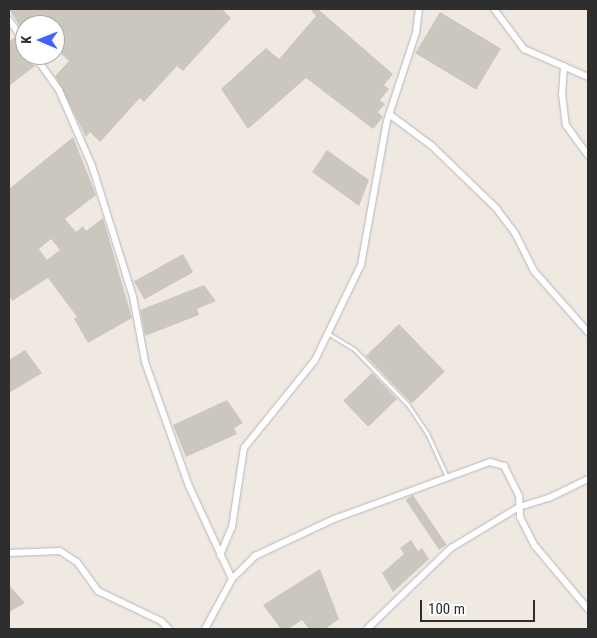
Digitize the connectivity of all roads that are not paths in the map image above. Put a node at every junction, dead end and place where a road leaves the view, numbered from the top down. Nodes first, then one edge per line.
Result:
1 (419, 9) edge
2 (494, 9) edge
3 (41, 65) edge
4 (564, 66) junction
5 (588, 77) edge
6 (390, 114) junction
7 (588, 155) edge
8 (588, 332) edge
9 (328, 334) junction
10 (447, 477) junction
11 (588, 479) edge
12 (519, 507) junction
13 (9, 553) edge
14 (220, 555) junction
15 (232, 579) junction
16 (588, 608) edge
17 (169, 629) edge
18 (205, 629) edge
19 (367, 629) edge

1 - 6 street
2 - 4 street
3 - 14 street
4 - 5 street
4 - 7 street
6 - 8 street
6 - 9 street
9 - 10 lane
9 - 14 street
10 - 12 street
10 - 15 street
11 - 12 street
12 - 16 street
12 - 19 street
13 - 17 street
14 - 15 street
15 - 18 street

